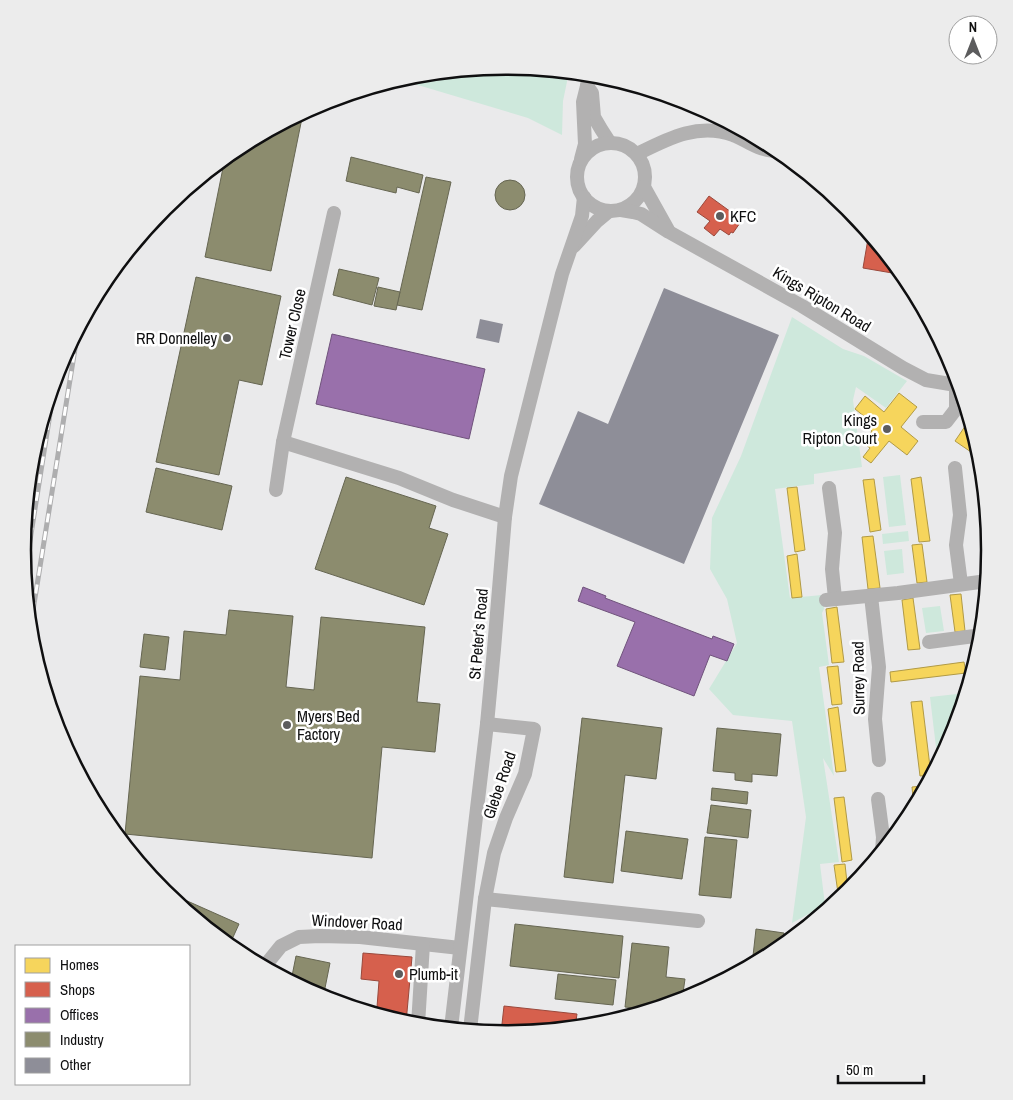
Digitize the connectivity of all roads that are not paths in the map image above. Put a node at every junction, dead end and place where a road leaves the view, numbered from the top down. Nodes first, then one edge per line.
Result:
1 (588, 82) edge
2 (589, 82) edge
3 (610, 143) junction
4 (760, 148) edge
5 (637, 154) junction
6 (581, 160) junction
7 (644, 187) junction
8 (584, 197) junction
9 (615, 211) junction
10 (334, 213) dead end
11 (670, 232) junction
12 (572, 249) junction
13 (952, 383) edge
14 (957, 397) edge
15 (923, 422) dead end
16 (283, 442) junction
17 (955, 468) dead end
18 (829, 488) dead end
19 (276, 490) dead end
20 (505, 517) junction
21 (981, 582) edge
22 (961, 584) junction
23 (871, 596) junction
24 (974, 636) edge
25 (929, 642) dead end
26 (487, 724) junction
27 (879, 760) dead end
28 (878, 799) dead end
29 (883, 840) edge
30 (485, 899) junction
31 (698, 922) dead end
32 (423, 944) junction
33 (460, 948) junction
34 (268, 962) edge
35 (419, 1017) edge
36 (451, 1022) edge
37 (471, 1024) edge

1 - 6 street
2 - 3 street
3 - 5 street
3 - 6 street
4 - 5 street
5 - 7 street
6 - 8 street
7 - 9 street
7 - 11 street
8 - 9 street
8 - 12 street, St Peter's Road
9 - 11 street, Kings Ripton Road
9 - 12 street
10 - 16 street, Tower Close
11 - 13 street, Kings Ripton Road
12 - 20 street, St Peter's Road
14 - 15 street
16 - 19 street, Tower Close
16 - 20 street
17 - 22 street
18 - 23 street
20 - 26 street, St Peter's Road
21 - 22 street
22 - 23 street
23 - 27 street, Surrey Road
24 - 25 street
26 - 30 street, Glebe Road
26 - 33 street, St Peter's Road
28 - 29 street
30 - 31 street
30 - 37 street, Glebe Road
32 - 33 street, Windover Road
32 - 34 street, Windover Road
32 - 35 street
33 - 36 street, St Peter's Road

